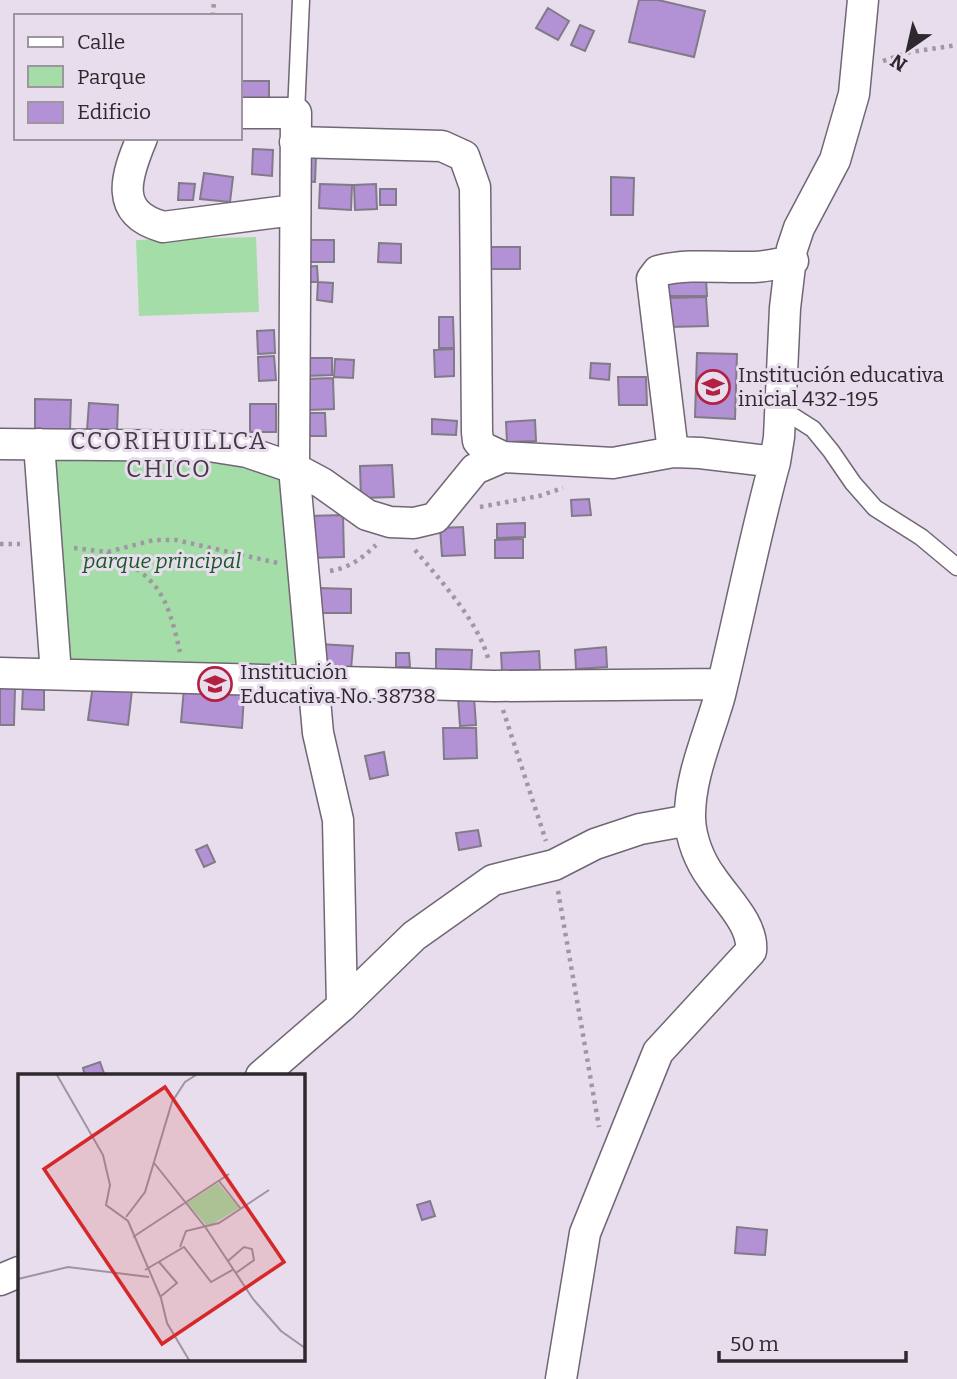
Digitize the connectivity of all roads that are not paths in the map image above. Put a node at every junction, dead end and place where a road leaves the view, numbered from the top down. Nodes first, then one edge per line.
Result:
1 (301, 0) edge
2 (863, 0) edge
3 (242, 113) edge
4 (296, 113) junction
5 (141, 140) edge
6 (295, 142) junction
7 (294, 210) junction
8 (793, 261) junction
9 (780, 408) junction
10 (0, 444) edge
11 (39, 444) junction
12 (673, 452) junction
13 (503, 457) junction
14 (775, 461) junction
15 (294, 468) junction
16 (957, 567) edge
17 (0, 673) edge
18 (56, 674) junction
19 (312, 680) junction
20 (722, 684) junction
21 (690, 820) junction
22 (342, 1006) junction
23 (263, 1074) edge
24 (18, 1272) edge
25 (0, 1280) edge
26 (561, 1379) edge

1 - 4 lane
2 - 8 street
3 - 4 street
4 - 6 street
5 - 7 street
6 - 7 street
6 - 13 street
7 - 15 street
8 - 9 street
8 - 12 street
9 - 14 street
9 - 16 lane
10 - 11 street
11 - 15 street
11 - 18 street
12 - 13 street
12 - 14 street
13 - 15 street
14 - 20 street
15 - 19 street
17 - 18 street
18 - 19 street
19 - 20 street
19 - 22 street
20 - 21 street
21 - 22 street
21 - 26 street
22 - 23 street
24 - 25 street

